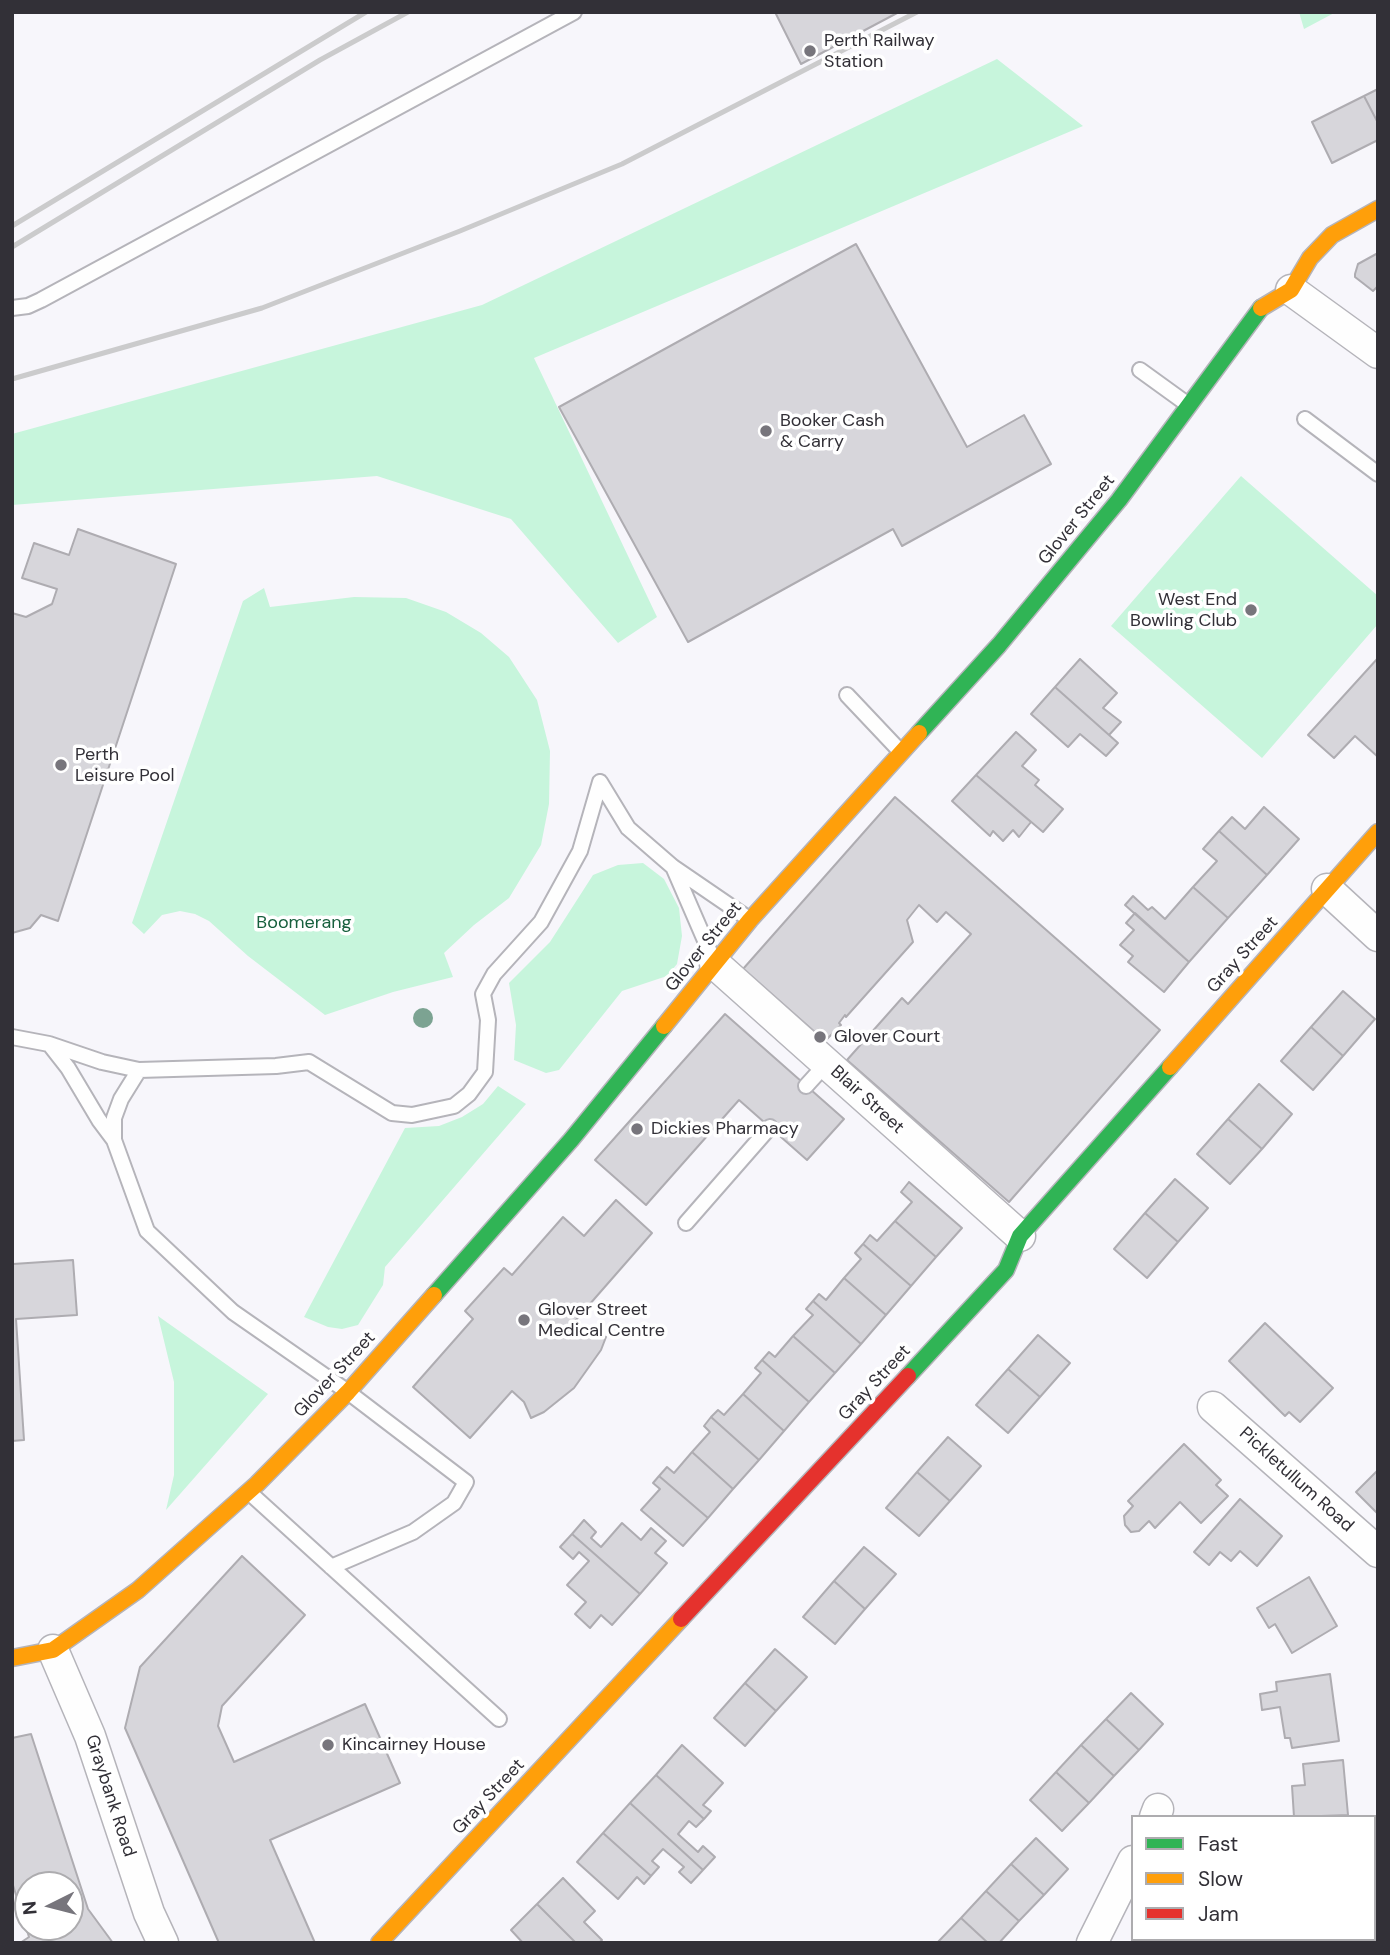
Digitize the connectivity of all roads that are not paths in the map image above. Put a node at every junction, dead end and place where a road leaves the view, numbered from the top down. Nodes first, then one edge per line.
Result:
1 (574, 12) edge
2 (1378, 209) edge
3 (1291, 290) junction
4 (12, 308) edge
5 (1378, 353) edge
6 (1140, 370) dead end
7 (1188, 405) junction
8 (1305, 419) dead end
9 (1378, 474) edge
10 (847, 695) dead end
11 (903, 754) junction
12 (1378, 832) edge
13 (673, 867) junction
14 (1327, 889) junction
15 (750, 920) junction
16 (1378, 936) edge
17 (715, 964) junction
18 (12, 1037) edge
19 (49, 1044) junction
20 (826, 1064) junction
21 (139, 1070) junction
22 (806, 1086) dead end
23 (770, 1127) dead end
24 (114, 1140) junction
25 (686, 1223) dead end
26 (1020, 1236) junction
27 (348, 1392) junction
28 (1213, 1407) dead end
29 (249, 1492) junction
30 (1378, 1552) edge
31 (331, 1567) junction
32 (52, 1650) junction
33 (12, 1658) edge
34 (499, 1718) dead end
35 (1131, 1865) edge
36 (163, 1943) edge
37 (379, 1943) edge
38 (1092, 1943) edge

1 - 4 lane
2 - 3 street, Glover Street
3 - 5 street
3 - 7 street, Glover Street
6 - 7 lane
7 - 11 street, Glover Street
8 - 9 lane
10 - 11 lane
11 - 15 street, Glover Street
12 - 14 street, Gray Street
13 - 15 lane
13 - 17 lane
13 - 21 lane
14 - 16 street
14 - 26 street, Gray Street
15 - 17 street, Glover Street
17 - 20 street, Blair Street
17 - 27 street, Glover Street
18 - 19 lane
19 - 21 lane
19 - 24 lane
20 - 22 lane
20 - 26 street, Blair Street
21 - 24 lane
23 - 25 lane
24 - 27 lane
26 - 37 street, Gray Street
27 - 29 street, Glover Street
27 - 31 lane
28 - 30 street, Pickletullum Road
29 - 31 lane
29 - 32 street, Glover Street
31 - 34 lane
32 - 33 street, Glover Street
32 - 36 street, Graybank Road
35 - 38 street

